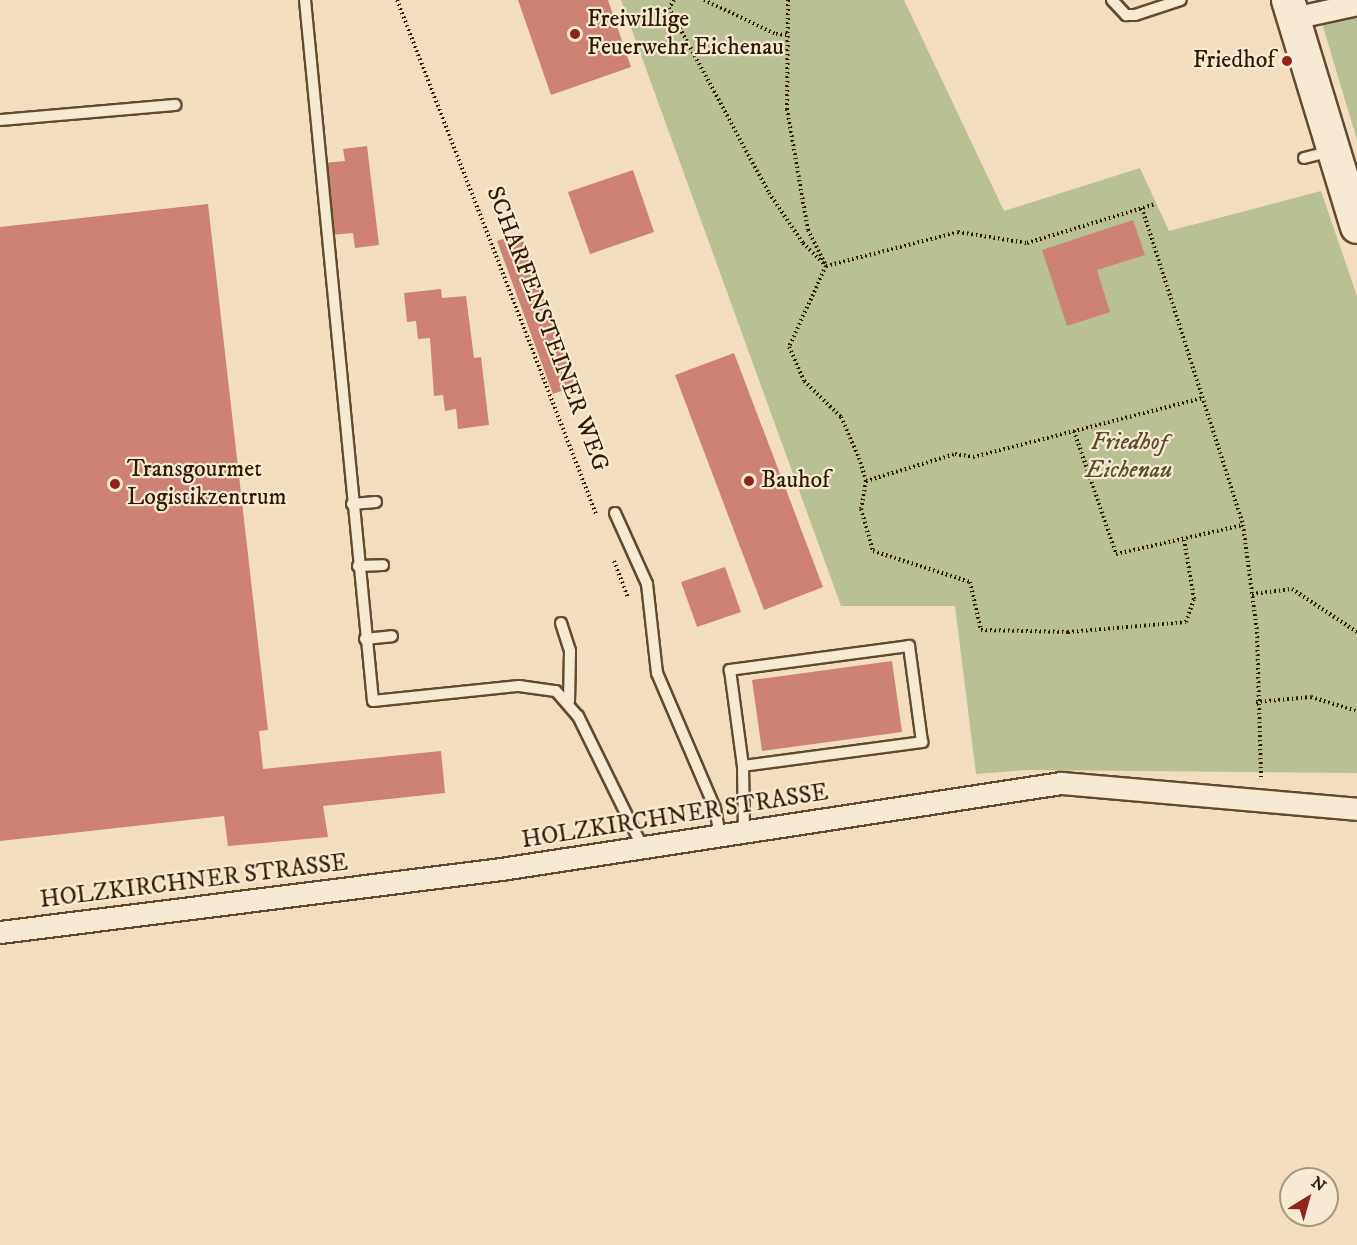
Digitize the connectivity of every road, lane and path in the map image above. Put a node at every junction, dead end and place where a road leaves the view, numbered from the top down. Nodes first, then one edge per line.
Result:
1 (305, 0) edge
2 (398, 0) edge
3 (674, 0) edge
4 (704, 0) edge
5 (788, 0) edge
6 (1112, 0) edge
7 (1181, 0) edge
8 (1357, 4) edge
9 (1290, 9) edge
10 (788, 35) junction
11 (175, 105) dead end
12 (0, 120) edge
13 (1335, 151) junction
14 (1304, 158) dead end
15 (1155, 204) dead end
16 (1142, 208) junction
17 (1357, 227) edge
18 (826, 266) junction
19 (1203, 398) junction
20 (1074, 431) junction
21 (866, 481) junction
22 (376, 502) dead end
23 (352, 504) junction
24 (615, 513) dead end
25 (597, 518) dead end
26 (1242, 525) junction
27 (1184, 538) junction
28 (610, 551) dead end
29 (383, 565) dead end
30 (358, 566) junction
31 (1252, 594) junction
32 (631, 606) dead end
33 (561, 623) dead end
34 (1357, 632) edge
35 (392, 636) dead end
36 (365, 639) junction
37 (569, 701) junction
38 (1256, 702) junction
39 (1357, 711) edge
40 (743, 766) junction
41 (1257, 798) junction
42 (1357, 809) edge
43 (744, 833) junction
44 (720, 836) junction
45 (642, 846) junction
46 (0, 932) edge

1 - 23 lane
2 - 25 path, SCHARFENSTEINER WEG
3 - 18 path
4 - 10 path
5 - 10 path
6 - 7 lane
8 - 9 street
9 - 13 main road
10 - 18 path
11 - 12 lane
13 - 14 lane
13 - 17 main road
15 - 16 path
16 - 18 path
16 - 19 path
18 - 21 path
19 - 20 path
19 - 26 path
20 - 21 path
20 - 27 path
21 - 27 path
22 - 23 lane
23 - 30 lane
24 - 44 lane
26 - 27 path
26 - 31 path
28 - 32 path
29 - 30 lane
30 - 36 lane
31 - 34 path
31 - 38 path
33 - 37 lane
35 - 36 lane
36 - 37 lane
37 - 45 lane
38 - 39 path
38 - 41 path
40 - 40 lane
40 - 43 lane
41 - 42 street, HOLZKIRCHNER STRASSE
41 - 43 street, HOLZKIRCHNER STRASSE
43 - 44 street, HOLZKIRCHNER STRASSE
44 - 45 street, HOLZKIRCHNER STRASSE
45 - 46 street, HOLZKIRCHNER STRASSE

